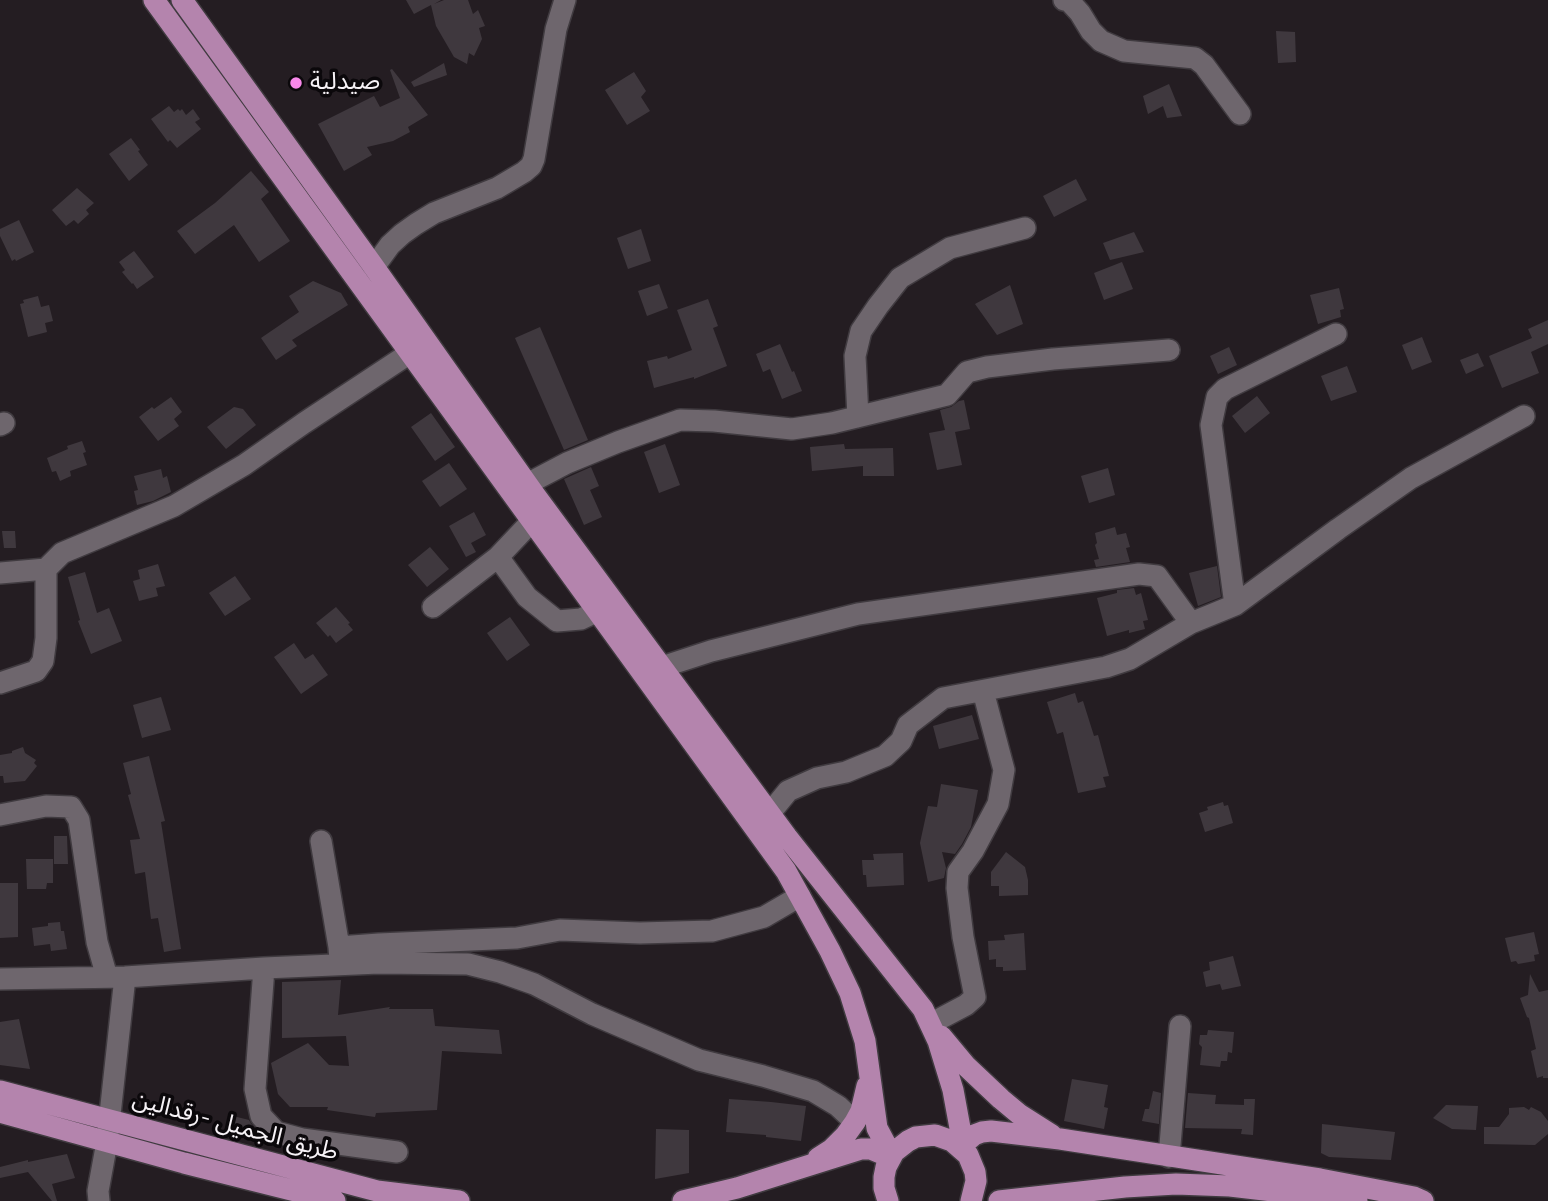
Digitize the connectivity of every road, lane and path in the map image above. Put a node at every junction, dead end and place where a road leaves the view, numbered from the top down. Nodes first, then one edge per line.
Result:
1 (154, 0) edge
2 (182, 0) edge
3 (565, 0) edge
4 (1064, 0) edge
5 (1240, 114) dead end
6 (1025, 228) dead end
7 (374, 267) junction
8 (1336, 334) dead end
9 (1169, 350) dead end
10 (410, 353) junction
11 (1524, 416) dead end
12 (858, 417) junction
13 (527, 484) junction
14 (532, 521) junction
15 (498, 557) junction
16 (46, 569) junction
17 (0, 573) edge
18 (1235, 605) junction
19 (433, 607) dead end
20 (597, 611) junction
21 (1191, 623) junction
22 (662, 667) junction
23 (0, 683) edge
24 (983, 691) junction
25 (770, 813) junction
26 (0, 815) edge
27 (321, 841) dead end
28 (779, 843) junction
29 (800, 896) junction
30 (340, 956) junction
31 (264, 968) junction
32 (116, 977) junction
33 (0, 979) edge
34 (927, 1016) junction
35 (1180, 1026) dead end
36 (870, 1070) junction
37 (0, 1091) edge
38 (0, 1112) edge
39 (855, 1122) junction
40 (108, 1131) junction
41 (1060, 1139) junction
42 (961, 1147) junction
43 (397, 1152) dead end
44 (892, 1155) junction
45 (1169, 1157) junction
46 (801, 1168) junction
47 (1417, 1200) edge
48 (99, 1201) edge
49 (335, 1201) edge
50 (460, 1201) edge
51 (683, 1201) edge
52 (888, 1201) edge
53 (971, 1201) edge
54 (999, 1201) edge
55 (1357, 1201) edge

1 - 10 main road
2 - 7 main road
3 - 7 street
4 - 5 street
6 - 12 street
7 - 13 main road
8 - 18 street
9 - 12 street
10 - 14 main road
10 - 16 street
11 - 18 street
12 - 13 street
13 - 22 main road
14 - 15 street
14 - 20 main road
15 - 19 street
15 - 20 street
16 - 17 street
16 - 23 street
18 - 21 street
20 - 28 main road
21 - 22 street
21 - 24 street
22 - 25 main road
24 - 25 street
24 - 34 street
25 - 28 main road
26 - 32 street
27 - 30 street
28 - 29 main road
28 - 34 main road
29 - 30 street
29 - 36 main road
30 - 31 street
30 - 39 street
31 - 32 street
31 - 43 street
32 - 33 street
32 - 40 street
34 - 41 main road
34 - 42 main road
35 - 45 street
36 - 39 main road
36 - 44 main road
37 - 40 main road, طريق الجميل -رقدالين
38 - 40 main road, طريق الجميل -رقدالين
39 - 46 main road
40 - 48 street
40 - 49 main road, طريق الجميل -رقدالين
40 - 50 main road, طريق الجميل -رقدالين
41 - 42 main road
41 - 45 main road
42 - 44 main road
42 - 53 main road
44 - 46 main road
44 - 52 main road
45 - 47 main road
46 - 51 main road
54 - 55 main road

